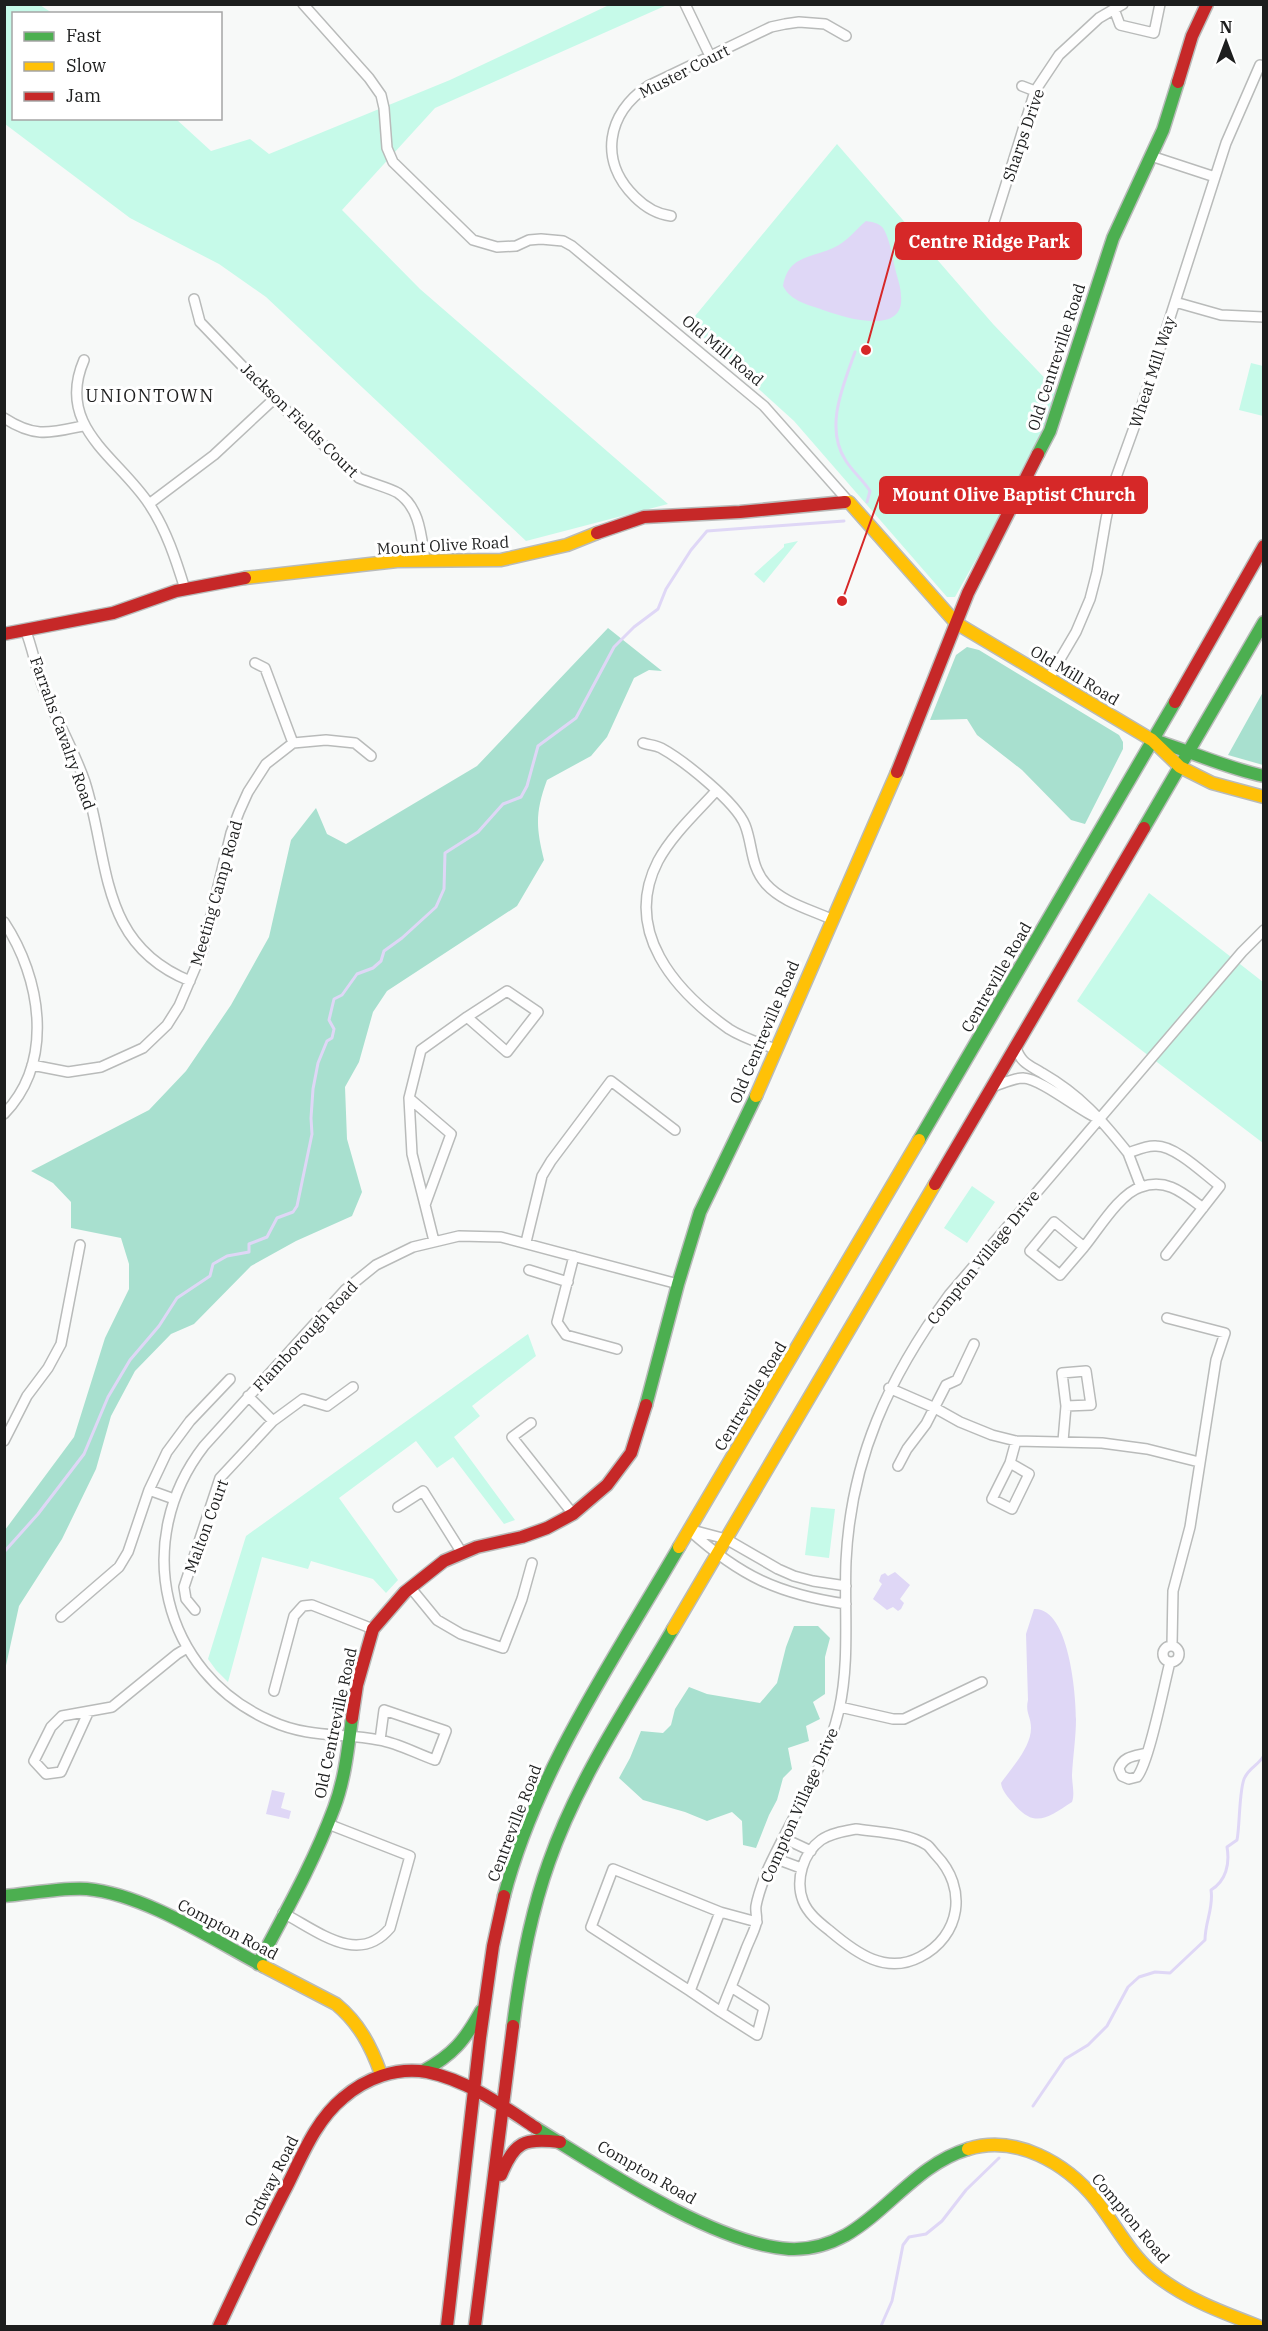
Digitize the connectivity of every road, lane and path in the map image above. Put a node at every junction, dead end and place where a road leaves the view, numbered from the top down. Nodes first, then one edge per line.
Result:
1 (303, 4) edge
2 (685, 4) edge
3 (1124, 4) edge
4 (1160, 4) edge
5 (1208, 4) edge
6 (1114, 9) junction
7 (846, 36) dead end
8 (710, 56) junction
9 (1260, 65) dead end
10 (1022, 86) dead end
11 (1035, 91) junction
12 (1151, 156) junction
13 (1215, 177) junction
14 (671, 216) dead end
15 (992, 229) dead end
16 (194, 299) dead end
17 (1175, 302) junction
18 (1263, 317) edge
19 (84, 360) dead end
20 (274, 399) junction
21 (4, 418) edge
22 (83, 426) junction
23 (849, 502) junction
24 (149, 504) junction
25 (1263, 546) edge
26 (424, 560) junction
27 (185, 589) junction
28 (1263, 622) edge
29 (956, 623) junction
30 (25, 629) junction
31 (4, 634) edge
32 (255, 663) dead end
33 (1049, 678) junction
34 (1152, 740) junction
35 (293, 743) junction
36 (643, 743) dead end
37 (1189, 751) junction
38 (371, 756) dead end
39 (1180, 767) junction
40 (1263, 777) edge
41 (716, 791) junction
42 (1263, 797) edge
43 (831, 919) junction
44 (4, 922) edge
45 (1263, 930) edge
46 (190, 981) junction
47 (467, 1017) junction
48 (1016, 1048) junction
49 (775, 1049) junction
50 (33, 1065) junction
51 (993, 1087) junction
52 (409, 1098) junction
53 (4, 1114) edge
54 (1098, 1119) junction
55 (675, 1130) dead end
56 (1128, 1152) junction
57 (1141, 1186) junction
58 (425, 1205) junction
59 (1203, 1208) junction
60 (434, 1240) junction
61 (526, 1242) junction
62 (80, 1245) dead end
63 (1084, 1247) junction
64 (1166, 1255) dead end
65 (574, 1256) junction
66 (528, 1270) dead end
67 (568, 1282) junction
68 (678, 1284) junction
69 (1167, 1318) dead end
70 (974, 1344) dead end
71 (617, 1349) dead end
72 (230, 1379) dead end
73 (353, 1387) dead end
74 (890, 1389) junction
75 (248, 1396) junction
76 (1066, 1406) junction
77 (935, 1408) junction
78 (273, 1421) junction
79 (531, 1423) dead end
80 (1016, 1441) junction
81 (1063, 1441) junction
82 (4, 1442) edge
83 (1199, 1462) junction
84 (1010, 1463) junction
85 (898, 1466) dead end
86 (149, 1490) junction
87 (174, 1498) junction
88 (398, 1508) dead end
89 (573, 1514) junction
90 (689, 1530) junction
91 (726, 1539) junction
92 (462, 1552) junction
93 (717, 1555) junction
94 (531, 1563) dead end
95 (846, 1586) junction
96 (410, 1587) junction
97 (846, 1604) junction
98 (195, 1610) dead end
99 (61, 1617) dead end
100 (373, 1629) junction
101 (187, 1648) junction
102 (982, 1682) dead end
103 (274, 1691) dead end
104 (840, 1707) junction
105 (88, 1713) junction
106 (350, 1738) junction
107 (380, 1740) junction
108 (1147, 1753) dead end
109 (328, 1824) junction
110 (783, 1838) junction
111 (811, 1851) junction
112 (774, 1858) junction
113 (801, 1868) junction
114 (4, 1896) edge
115 (720, 1912) junction
116 (283, 1913) junction
117 (757, 1922) junction
118 (258, 1964) junction
119 (731, 1987) junction
120 (690, 1991) junction
121 (485, 2005) junction
122 (721, 2012) junction
123 (423, 2071) junction
124 (381, 2074) junction
125 (474, 2087) junction
126 (504, 2106) junction
127 (560, 2142) junction
128 (492, 2198) junction
129 (219, 2326) edge
130 (447, 2326) edge
131 (475, 2326) edge
132 (1258, 2326) edge

1 - 23 street, Old Mill Road
2 - 8 street
3 - 6 street, Sharps Drive
4 - 6 street
5 - 12 main road, Old Centreville Road
6 - 11 street, Sharps Drive
7 - 8 street, Muster Court
8 - 14 street, Muster Court
9 - 13 street, Wheat Mill Way
10 - 11 street
11 - 15 street, Sharps Drive
12 - 13 street
12 - 29 main road, Old Centreville Road
13 - 17 street, Wheat Mill Way
16 - 20 street, Jackson Fields Court
17 - 18 street
17 - 33 street, Wheat Mill Way
19 - 22 street
20 - 24 street
20 - 26 street, Jackson Fields Court
21 - 22 street
22 - 24 street
23 - 26 main road, Mount Olive Road
23 - 29 main road, Old Mill Road
24 - 27 street
25 - 34 main road, Centreville Road
26 - 27 main road, Mount Olive Road
27 - 30 main road, Mount Olive Road
28 - 37 main road
29 - 33 main road, Old Mill Road
29 - 43 main road, Old Centreville Road
30 - 31 main road, Mount Olive Road
30 - 46 street, Farrahs Cavalry Road
32 - 35 street
33 - 34 main road, Old Mill Road
34 - 37 main road
34 - 39 main road
34 - 90 main road, Centreville Road
35 - 38 street
35 - 46 street, Meeting Camp Road
36 - 41 street
37 - 39 main road
37 - 40 main road
39 - 42 main road
39 - 48 main road
41 - 43 street
41 - 49 street
43 - 49 main road, Old Centreville Road
44 - 50 street
45 - 54 street, Compton Village Drive
46 - 50 street, Meeting Camp Road
47 - 47 street
47 - 52 street
48 - 51 main road
48 - 54 street
49 - 68 main road, Old Centreville Road
50 - 53 street
51 - 54 street
51 - 91 main road
52 - 58 street
52 - 58 street
54 - 56 street
54 - 74 street, Compton Village Drive
55 - 61 street
56 - 57 street
56 - 59 street
57 - 59 street
57 - 63 street
58 - 60 street
59 - 64 street
60 - 61 street, Flamborough Road
60 - 75 street, Flamborough Road
61 - 65 street, Flamborough Road
62 - 82 street
63 - 63 street
65 - 67 street
65 - 68 street, Flamborough Road
66 - 67 street
67 - 71 street
68 - 89 main road, Old Centreville Road
69 - 83 street
70 - 77 street
72 - 86 street
73 - 78 street, Malton Court
74 - 77 street
74 - 95 street, Compton Village Drive
75 - 78 street
75 - 87 street, Flamborough Road
76 - 76 street
76 - 81 street
77 - 80 street
77 - 85 street
78 - 98 street, Malton Court
79 - 89 street
80 - 81 street
80 - 84 street
81 - 83 street
83 - 108 street
84 - 84 street
86 - 87 street
86 - 99 street
87 - 101 street, Flamborough Road
88 - 92 street
89 - 92 main road, Old Centreville Road
90 - 91 street
90 - 93 street
90 - 121 main road, Centreville Road
91 - 93 main road
91 - 95 street
92 - 96 main road, Old Centreville Road
93 - 97 street
93 - 126 main road
94 - 96 street
95 - 97 street, Compton Village Drive
96 - 100 main road, Old Centreville Road
97 - 104 street, Compton Village Drive
100 - 103 street
100 - 106 main road, Old Centreville Road
101 - 105 street
101 - 106 street, Flamborough Road
102 - 104 street
104 - 110 street, Compton Village Drive
105 - 105 street
106 - 107 street, Flamborough Road
106 - 109 main road, Old Centreville Road
107 - 107 street, Flamborough Road
109 - 116 main road, Old Centreville Road
109 - 116 street
110 - 111 street
110 - 112 street, Compton Village Drive
111 - 113 street
111 - 113 street
112 - 113 street
112 - 117 street, Compton Village Drive
114 - 118 main road, Compton Road
115 - 117 street
115 - 120 street
115 - 120 street
116 - 118 main road, Old Centreville Road
117 - 119 street, Compton Village Drive
118 - 124 main road, Compton Road
119 - 122 street, Compton Village Drive
119 - 122 street
120 - 122 street
121 - 123 main road
121 - 125 main road, Centreville Road
123 - 124 main road, Compton Road
123 - 125 main road, Compton Road
124 - 129 main road, Ordway Road
125 - 126 main road, Compton Road
125 - 130 main road, Centreville Road
126 - 127 main road, Compton Road
126 - 128 main road
127 - 128 main road
127 - 132 main road, Compton Road
128 - 131 main road

